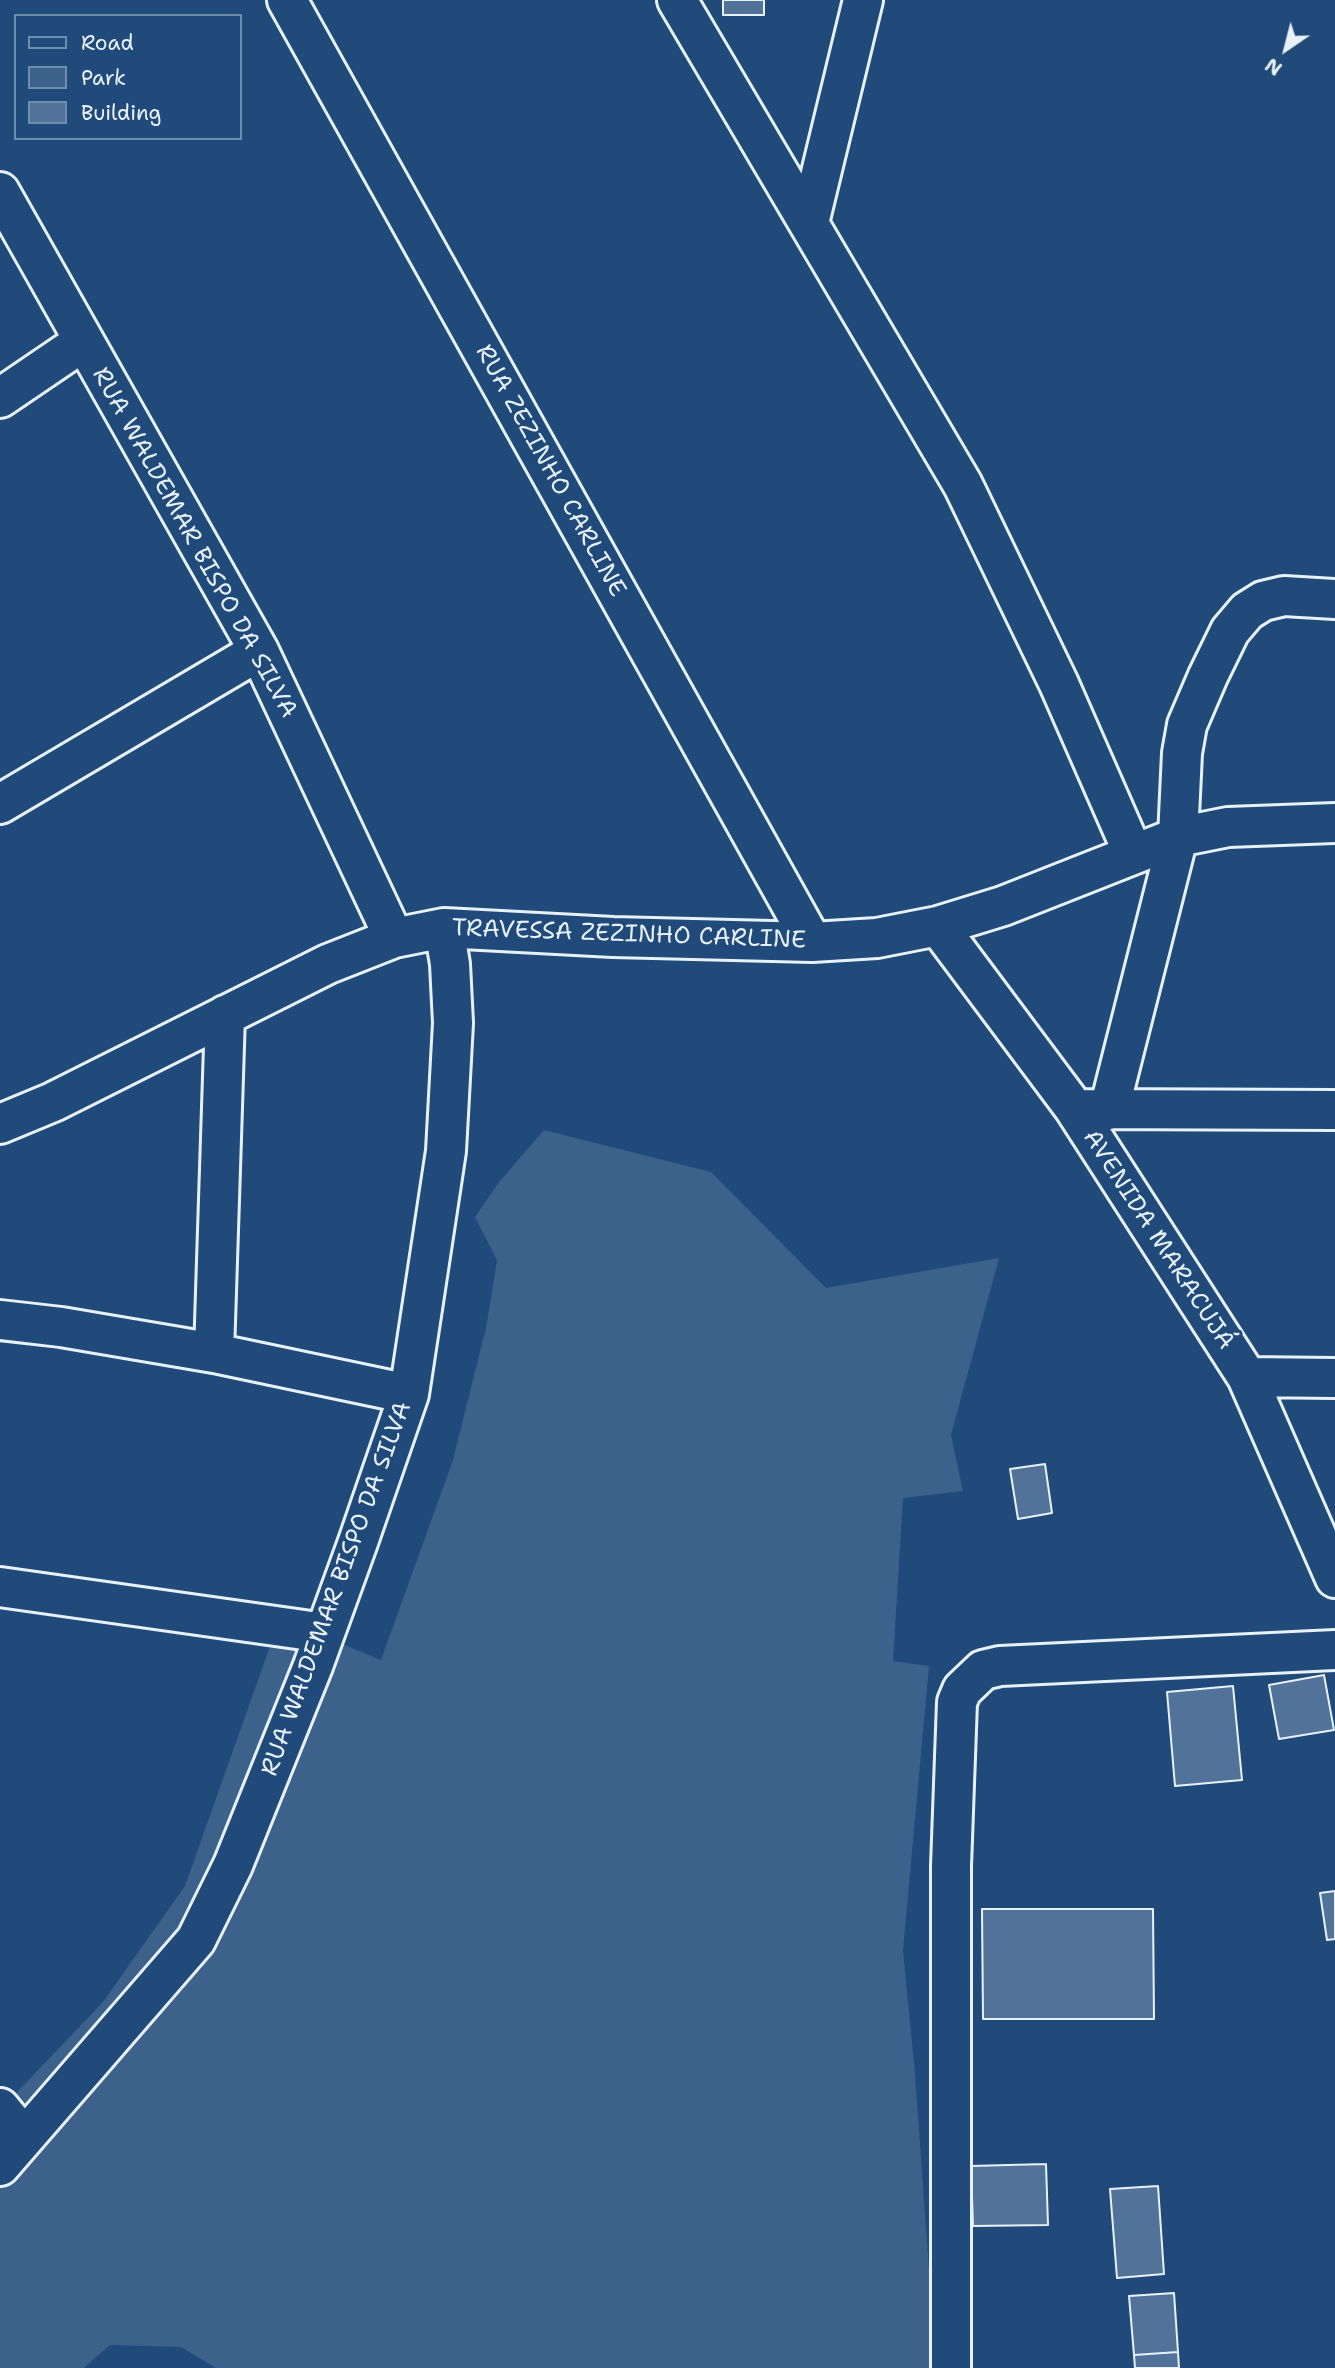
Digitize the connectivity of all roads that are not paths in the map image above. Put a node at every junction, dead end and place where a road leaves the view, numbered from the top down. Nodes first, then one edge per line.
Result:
1 (287, 0) edge
2 (677, 0) edge
3 (863, 0) edge
4 (0, 192) edge
5 (809, 223) junction
6 (83, 341) junction
7 (0, 398) edge
8 (1335, 599) edge
9 (259, 650) junction
10 (0, 804) edge
11 (1335, 823) edge
12 (1178, 837) junction
13 (1133, 853) junction
14 (938, 926) junction
15 (444, 928) junction
16 (394, 938) junction
17 (812, 942) junction
18 (225, 1015) junction
19 (1092, 1110) junction
20 (1335, 1110) edge
21 (0, 1124) edge
22 (0, 1320) edge
23 (214, 1353) junction
24 (1247, 1377) junction
25 (1335, 1378) edge
26 (409, 1394) junction
27 (1335, 1578) edge
28 (0, 1587) edge
29 (325, 1633) junction
30 (1335, 1650) edge
31 (12, 2122) edge
32 (0, 2166) edge
33 (951, 2368) edge

1 - 17 street, RUA ZEZINHO CARLINE
2 - 5 street
3 - 5 street
4 - 6 street, RUA WALDEMAR BISPO DA SILVA
5 - 13 street
6 - 7 street
6 - 9 street, RUA WALDEMAR BISPO DA SILVA
8 - 12 street
9 - 10 street
9 - 16 street, RUA WALDEMAR BISPO DA SILVA
11 - 12 street, TRAVESSA ZEZINHO CARLINE
12 - 13 street, TRAVESSA ZEZINHO CARLINE
12 - 19 street
13 - 14 street, TRAVESSA ZEZINHO CARLINE
14 - 17 street, TRAVESSA ZEZINHO CARLINE
14 - 19 street, AVENIDA MARACUJÁ
15 - 16 street, TRAVESSA ZEZINHO CARLINE
15 - 17 street, TRAVESSA ZEZINHO CARLINE
15 - 26 street, RUA WALDEMAR BISPO DA SILVA
16 - 18 street, TRAVESSA ZEZINHO CARLINE
18 - 21 street, TRAVESSA ZEZINHO CARLINE
18 - 23 street
19 - 20 street
19 - 24 street, AVENIDA MARACUJÁ
22 - 23 street
23 - 26 street
24 - 25 street
24 - 27 street, AVENIDA MARACUJÁ
26 - 29 street, RUA WALDEMAR BISPO DA SILVA
28 - 29 street
29 - 31 street, RUA WALDEMAR BISPO DA SILVA
30 - 33 street
31 - 32 street, RUA WALDEMAR BISPO DA SILVA

